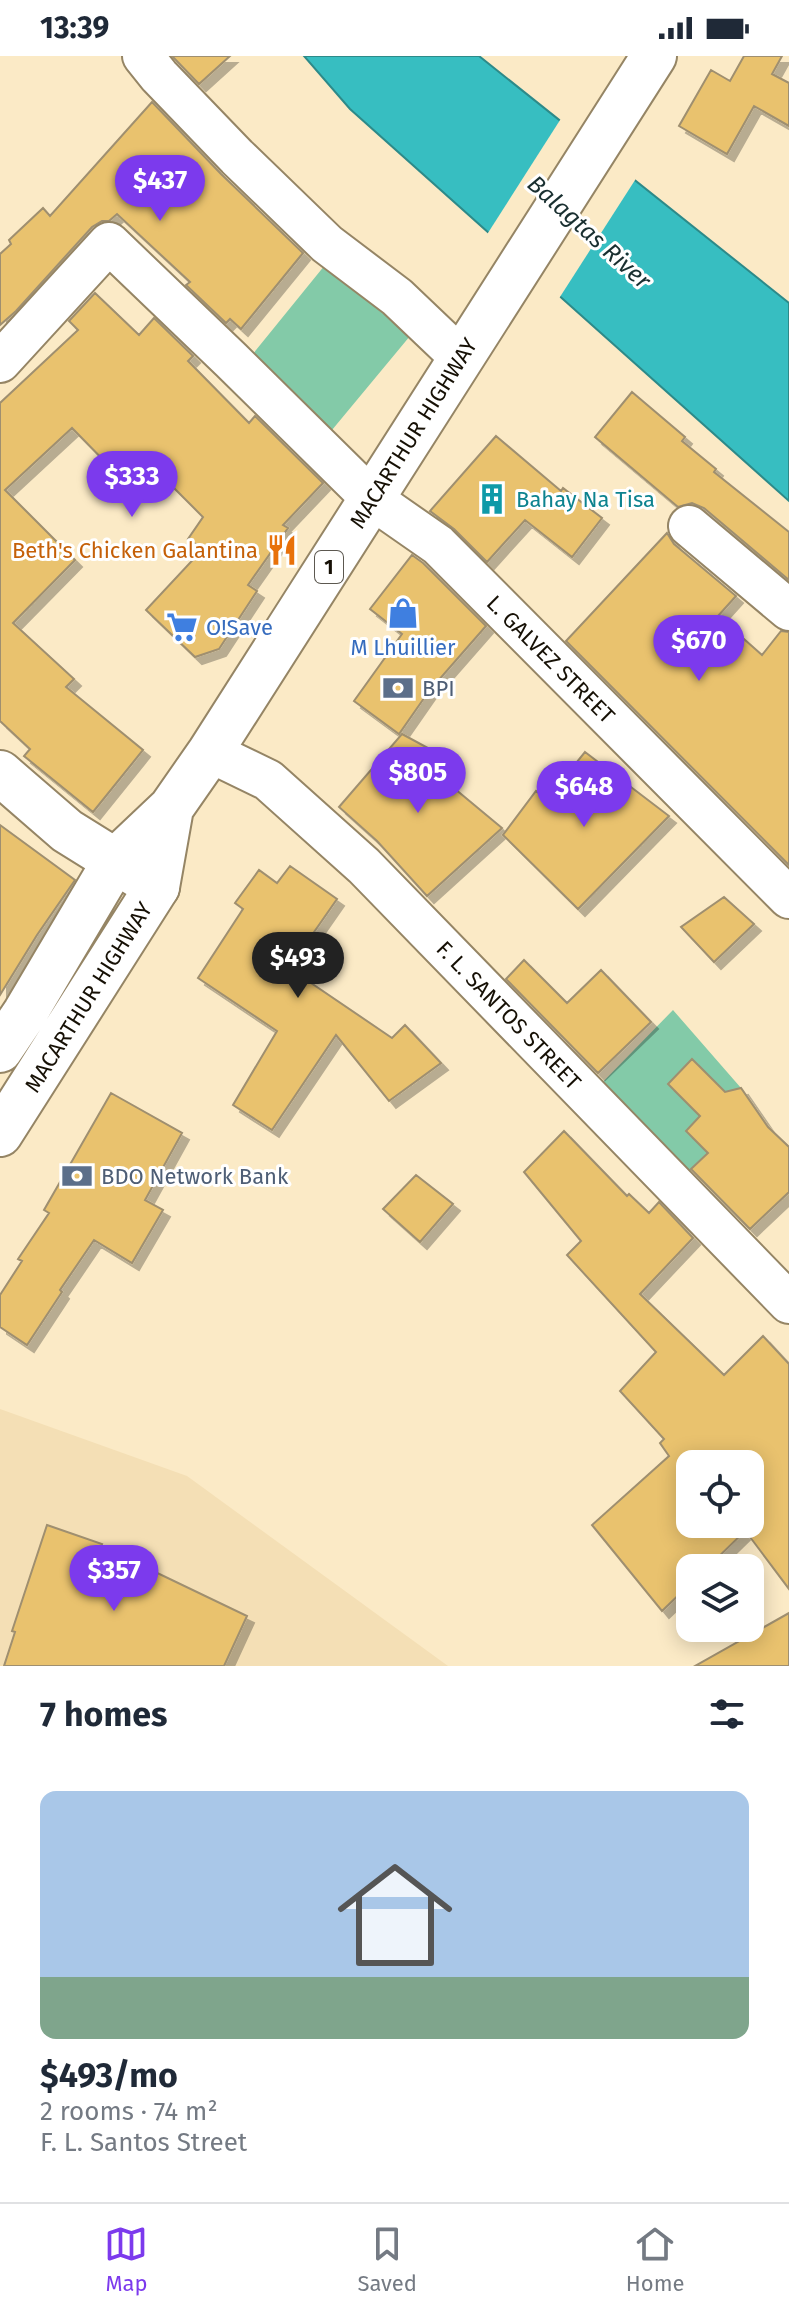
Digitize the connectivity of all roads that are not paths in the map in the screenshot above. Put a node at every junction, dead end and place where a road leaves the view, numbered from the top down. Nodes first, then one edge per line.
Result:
1 (143, 56) edge
2 (654, 56) edge
3 (471, 340) junction
4 (0, 362) edge
5 (372, 499) junction
6 (689, 526) dead end
7 (789, 610) edge
8 (210, 752) junction
9 (0, 773) edge
10 (171, 808) junction
11 (115, 861) junction
12 (157, 887) junction
13 (789, 898) edge
14 (0, 1050) edge
15 (0, 1134) edge
16 (789, 1303) edge

1 - 3 street
2 - 3 main road, MACARTHUR HIGHWAY / 1
3 - 5 main road, MACARTHUR HIGHWAY / 1
4 - 5 street, L. GALVEZ STREET
5 - 8 main road, MACARTHUR HIGHWAY / 1
5 - 13 street, L. GALVEZ STREET
6 - 7 street
8 - 10 main road, MACARTHUR HIGHWAY / 1
8 - 16 street, F. L. SANTOS STREET
9 - 11 main road
10 - 11 main road, MACARTHUR HIGHWAY / 1
10 - 12 main road, MACARTHUR HIGHWAY / 1
11 - 12 main road
11 - 14 main road, MACARTHUR HIGHWAY / 1
12 - 15 main road, MACARTHUR HIGHWAY / 1

